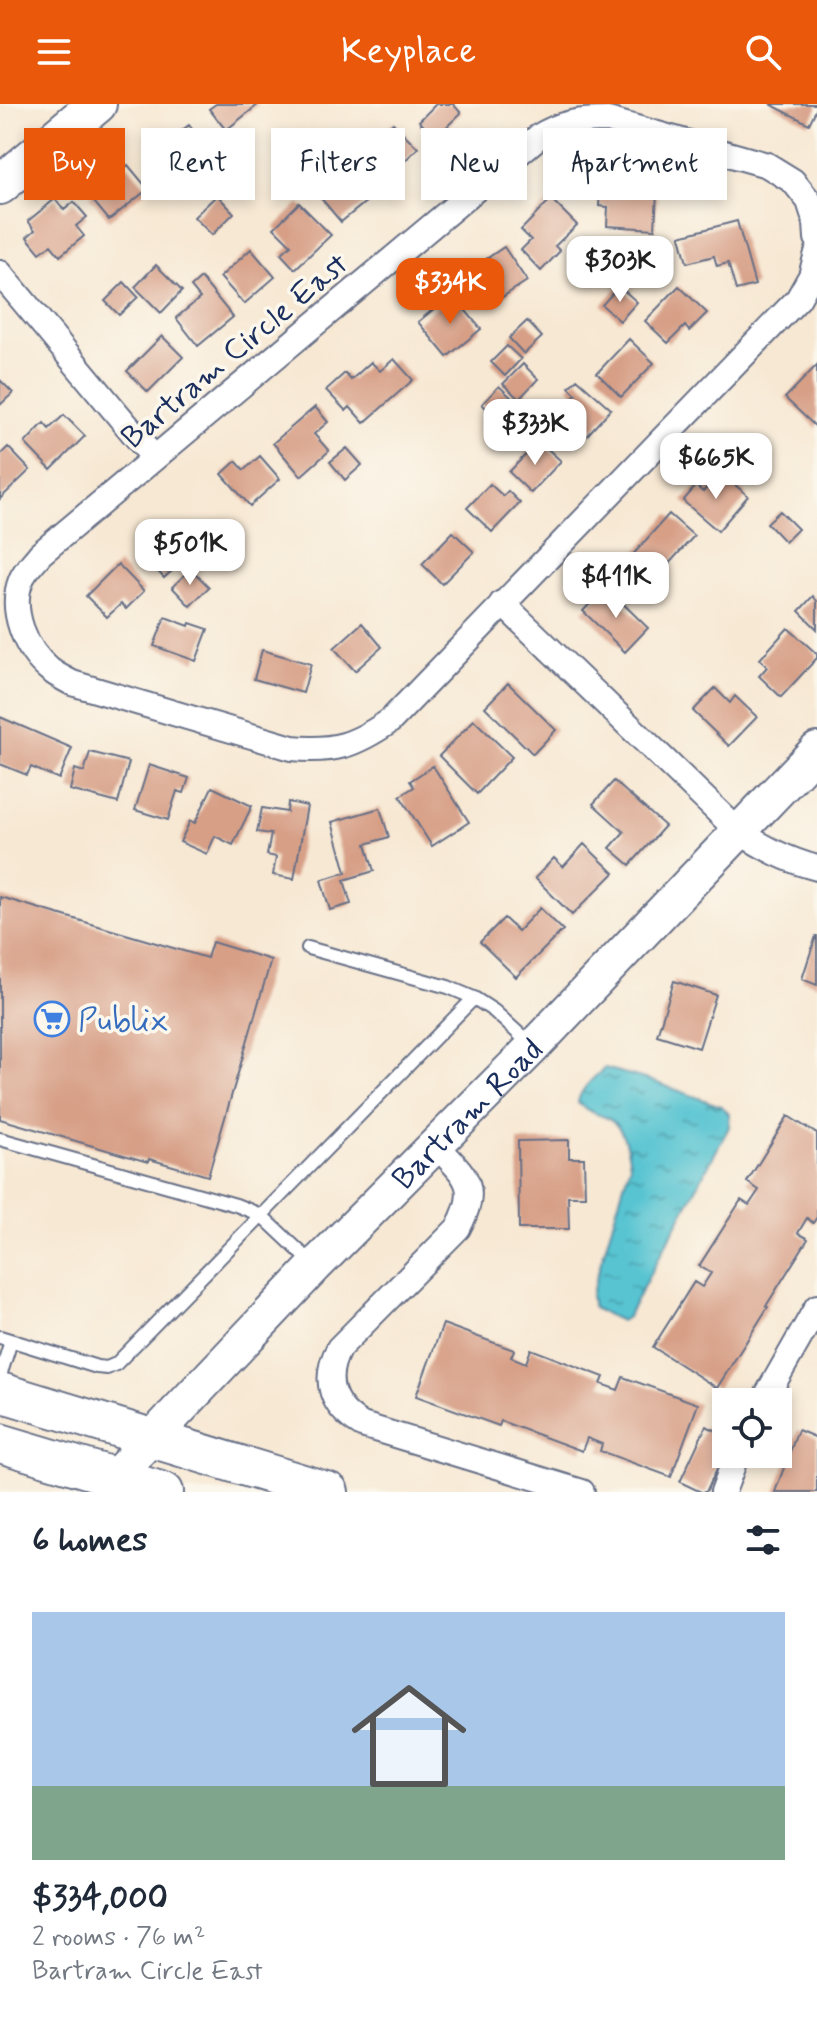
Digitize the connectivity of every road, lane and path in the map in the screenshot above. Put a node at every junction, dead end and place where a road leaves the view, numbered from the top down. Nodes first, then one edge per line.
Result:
1 (97, 104) edge
2 (0, 185) edge
3 (817, 238) edge
4 (817, 253) edge
5 (0, 273) edge
6 (154, 458) junction
7 (502, 603) junction
8 (817, 750) edge
9 (738, 831) junction
10 (817, 868) edge
11 (308, 948) dead end
12 (474, 998) junction
13 (533, 1047) junction
14 (0, 1139) edge
15 (435, 1144) junction
16 (261, 1215) junction
17 (315, 1266) junction
18 (817, 1307) edge
19 (6, 1339) edge
20 (0, 1376) edge
21 (771, 1388) edge
22 (0, 1392) edge
23 (151, 1438) junction
24 (0, 1443) edge
25 (732, 1468) edge
26 (112, 1484) edge
27 (164, 1492) edge
28 (329, 1492) edge
29 (582, 1492) edge
30 (723, 1492) edge

1 - 2 main road
3 - 6 street, Bartram Circle East
4 - 7 street
5 - 6 street
6 - 7 street, Bartram Circle East
7 - 9 street
8 - 9 street, Bartram Road
9 - 10 street
9 - 13 street, Bartram Road
11 - 12 lane
12 - 13 lane
12 - 16 lane
13 - 15 street, Bartram Road
14 - 16 lane
15 - 17 street, Bartram Road
15 - 29 street
16 - 17 lane
16 - 19 lane
17 - 23 street, Bartram Road
18 - 21 street
19 - 20 lane
22 - 23 main road
23 - 26 street, Bartram Road
23 - 28 main road
24 - 26 main road
25 - 30 street
26 - 27 main road

